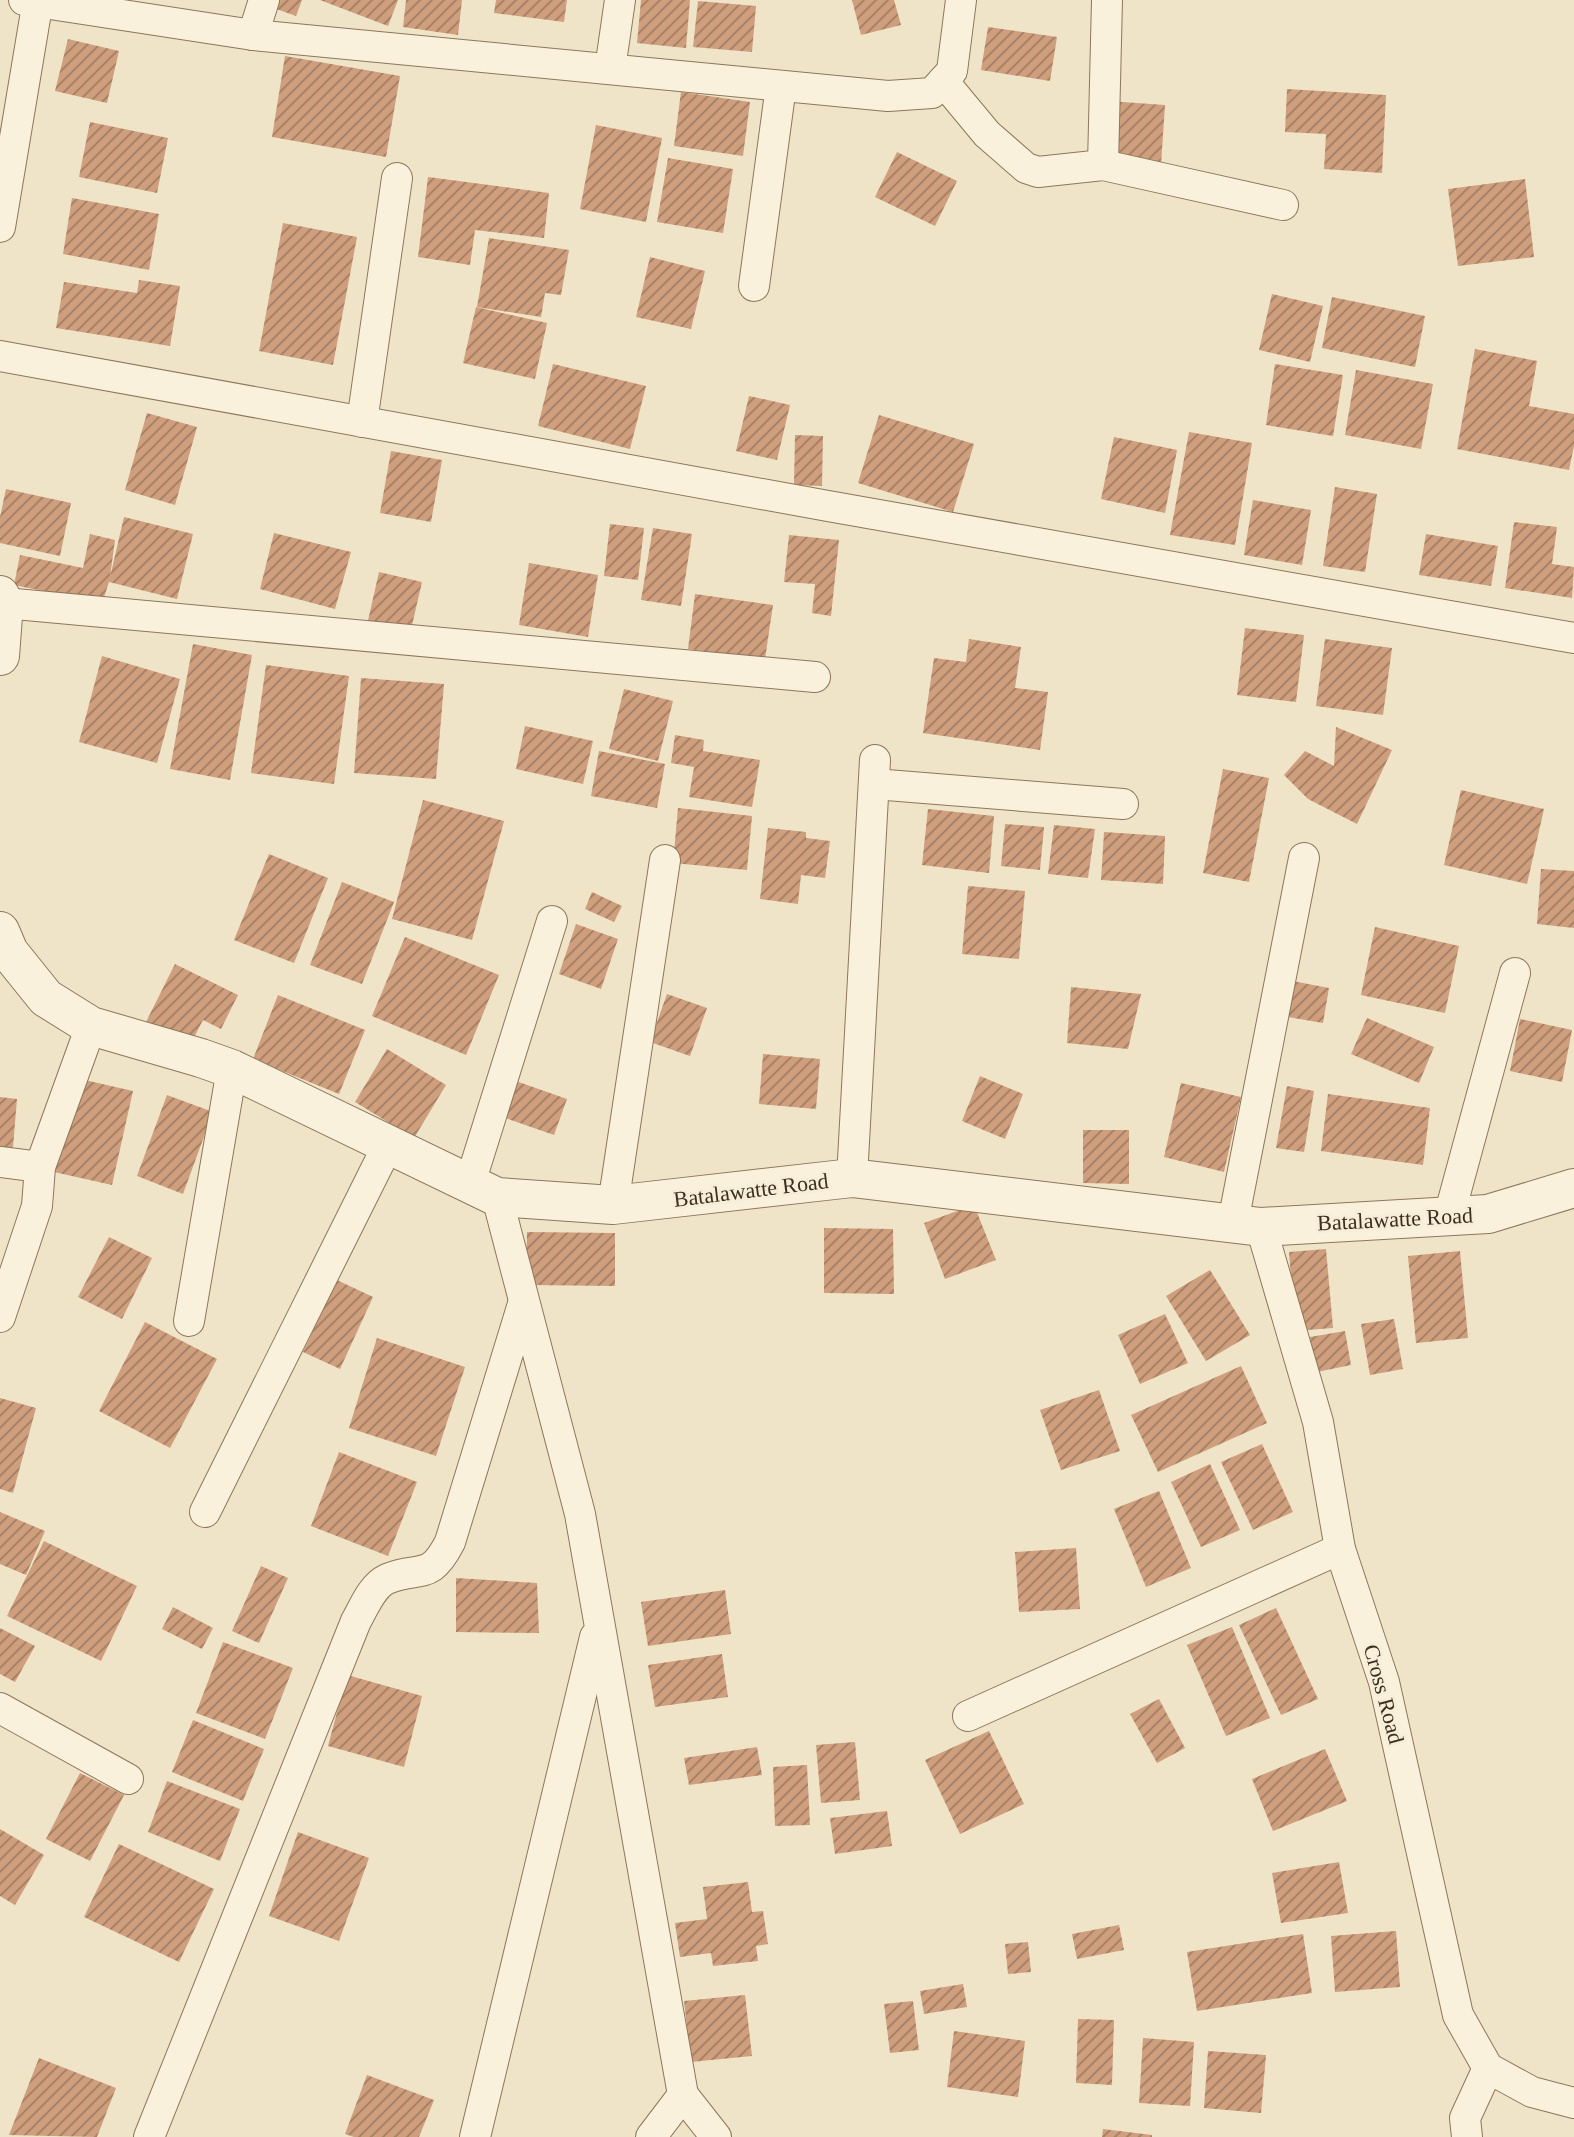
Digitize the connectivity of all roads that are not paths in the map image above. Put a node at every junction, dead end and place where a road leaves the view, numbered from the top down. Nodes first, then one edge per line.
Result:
1 (264, 0) edge
2 (620, 0) edge
3 (961, 0) edge
4 (1107, 0) edge
5 (33, 1) edge
6 (253, 35) junction
7 (610, 69) junction
8 (943, 81) junction
9 (781, 86) junction
10 (1103, 165) junction
11 (397, 178) dead end
12 (1283, 205) dead end
13 (0, 227) edge
14 (754, 286) dead end
15 (0, 356) edge
16 (362, 422) junction
17 (2, 599) edge
18 (1574, 638) edge
19 (0, 656) edge
20 (815, 677) dead end
21 (1123, 804) dead end
22 (1304, 858) dead end
23 (665, 860) dead end
24 (552, 921) dead end
25 (0, 931) edge
26 (1515, 973) dead end
27 (91, 1026) junction
28 (232, 1069) junction
29 (389, 1143) junction
30 (0, 1162) edge
31 (40, 1167) junction
32 (852, 1178) junction
33 (1574, 1188) edge
34 (484, 1190) junction
35 (613, 1205) junction
36 (1449, 1216) junction
37 (1247, 1224) junction
38 (523, 1304) junction
39 (1, 1313) edge
40 (189, 1321) dead end
41 (205, 1512) dead end
42 (1340, 1549) junction
43 (599, 1623) junction
44 (0, 1708) edge
45 (968, 1716) dead end
46 (128, 1779) dead end
47 (1488, 2068) junction
48 (683, 2095) junction
49 (1574, 2103) edge
50 (149, 2137) edge
51 (475, 2137) edge
52 (651, 2137) edge
53 (716, 2137) edge
54 (1467, 2137) edge

1 - 6 street
2 - 7 street
3 - 8 street
4 - 10 street
5 - 6 street
5 - 13 street
6 - 7 street
7 - 9 street
8 - 9 street
8 - 10 street
9 - 14 street
10 - 12 street
11 - 16 street
15 - 16 street
16 - 18 street
17 - 19 street
17 - 20 street
21 - 32 street
22 - 37 street
23 - 35 street
24 - 34 street
25 - 27 street, Batalawatte Road
26 - 36 street
27 - 28 street, Batalawatte Road
27 - 31 street
28 - 29 street, Batalawatte Road
28 - 40 street
29 - 34 street, Batalawatte Road
29 - 41 street
30 - 31 street
31 - 39 street
32 - 35 street, Batalawatte Road
32 - 37 street, Batalawatte Road
33 - 36 street, Batalawatte Road
34 - 35 street, Batalawatte Road
34 - 38 street
36 - 37 street, Batalawatte Road
37 - 42 street, Cross Road
38 - 43 street
38 - 50 street
42 - 45 street
42 - 47 street, Cross Road
43 - 48 street
43 - 51 street
44 - 46 street
47 - 49 street
47 - 54 street
48 - 52 street
48 - 53 street

